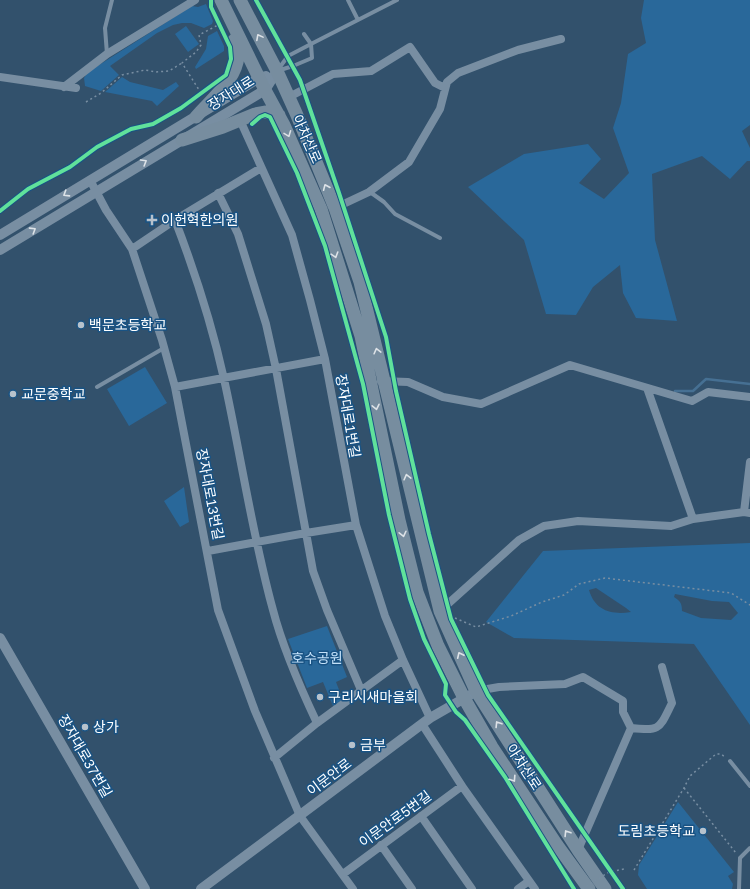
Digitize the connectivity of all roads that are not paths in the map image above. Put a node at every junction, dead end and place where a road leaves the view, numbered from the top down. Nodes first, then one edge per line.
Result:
1 (112, 0) edge
2 (195, 0) edge
3 (240, 0) edge
4 (348, 0) edge
5 (397, 0) edge
6 (222, 10) edge
7 (358, 20) junction
8 (304, 34) dead end
9 (561, 39) dead end
10 (311, 44) junction
11 (107, 54) junction
12 (277, 71) junction
13 (0, 77) edge
14 (262, 84) junction
15 (64, 87) junction
16 (76, 88) dead end
17 (445, 88) junction
18 (289, 97) junction
19 (279, 115) junction
20 (196, 117) junction
21 (240, 120) junction
22 (182, 140) junction
23 (261, 168) junction
24 (90, 180) junction
25 (96, 191) junction
26 (369, 192) junction
27 (218, 193) junction
28 (335, 208) junction
29 (175, 220) junction
30 (0, 235) edge
31 (440, 238) dead end
32 (132, 249) junction
33 (0, 250) edge
34 (164, 348) junction
35 (325, 359) junction
36 (276, 369) junction
37 (224, 378) junction
38 (378, 382) junction
39 (97, 387) dead end
40 (175, 387) junction
41 (647, 388) junction
42 (750, 397) edge
43 (750, 462) edge
44 (747, 513) edge
45 (693, 519) junction
46 (356, 525) junction
47 (306, 533) junction
48 (256, 542) junction
49 (208, 551) junction
50 (447, 615) junction
51 (0, 638) edge
52 (403, 660) junction
53 (662, 667) dead end
54 (361, 690) junction
55 (476, 691) junction
56 (464, 698) junction
57 (430, 718) junction
58 (317, 723) junction
59 (422, 724) junction
60 (631, 728) junction
61 (274, 758) junction
62 (730, 761) road end
63 (462, 786) junction
64 (750, 786) edge
65 (300, 816) junction
66 (421, 816) junction
67 (381, 845) junction
68 (750, 848) edge
69 (578, 850) junction
70 (343, 874) junction
71 (529, 881) junction
72 (610, 886) edge
73 (145, 889) edge
74 (201, 889) edge
75 (354, 889) edge
76 (412, 889) edge
77 (472, 889) edge
78 (518, 889) edge
79 (534, 889) edge
80 (589, 889) edge
81 (739, 889) edge

1 - 11 lane
2 - 11 street
12 -> 3 main road, 아차산로
4 - 7 lane
5 - 7 lane
6 - 14 main road, 아차산로
6 - 20 main road
7 - 10 lane
8 - 10 lane
9 - 17 street
10 - 12 lane
10 - 12 lane
11 - 15 street
12 - 14 street, 장자대로
12 - 18 main road, 아차산로
13 - 15 street
14 - 19 main road, 아차산로
14 - 20 street, 장자대로
14 - 22 street, 장자대로
15 - 16 street
17 - 18 street
17 - 26 street
28 -> 18 main road, 아차산로
19 - 21 main road
19 -> 38 main road, 아차산로
20 - 24 street, 장자대로
21 - 22 main road
21 - 23 street, 장자대로1번길
25 -> 22 street, 장자대로
23 - 27 street
23 - 35 street, 장자대로1번길
24 - 25 street, 장자대로13번길
24 -> 30 street, 장자대로
25 - 32 street, 장자대로13번길
33 -> 25 street, 장자대로
26 - 28 street
26 - 31 lane
27 - 29 street
27 - 36 street
38 -> 28 main road, 아차산로
29 - 32 street
29 - 37 street
32 - 34 street, 장자대로13번길
34 - 39 lane
34 - 40 street, 장자대로13번길
35 - 36 street
35 - 46 street, 장자대로1번길
36 - 37 street
36 - 47 street
37 - 40 street
37 - 48 street
38 - 41 street
50 -> 38 main road, 아차산로
38 -> 56 main road, 아차산로
40 - 49 street, 장자대로13번길
41 - 42 street
41 - 45 street
43 - 44 street
44 - 45 street
45 - 50 street
46 - 47 street
46 - 52 street, 장자대로1번길
47 - 48 street
47 - 54 street
48 - 49 street
48 - 58 street
49 - 61 street, 장자대로13번길
55 -> 50 main road, 아차산로
51 - 73 street, 장자대로37번길
52 - 54 street
52 - 57 street, 장자대로1번길
53 - 60 street
54 - 58 street
55 - 56 street, 이문안로
55 - 60 street
69 -> 55 main road, 아차산로
56 - 57 street, 이문안로
56 -> 80 main road, 아차산로
57 - 59 street, 이문안로
58 - 61 street
59 - 63 street
59 - 65 street, 이문안로
60 - 69 street
61 - 65 street, 장자대로13번길
62 - 64 lane
63 - 66 street, 이문안로5번길
63 - 71 street
65 - 70 street, 장자대로13번길
65 - 74 street, 이문안로
66 - 67 street, 이문안로5번길
66 - 77 street
67 - 70 street, 이문안로5번길
67 - 76 street
68 - 81 lane
69 - 72 main road, 아차산로
70 - 75 street, 장자대로13번길
71 - 78 street
71 - 79 street

